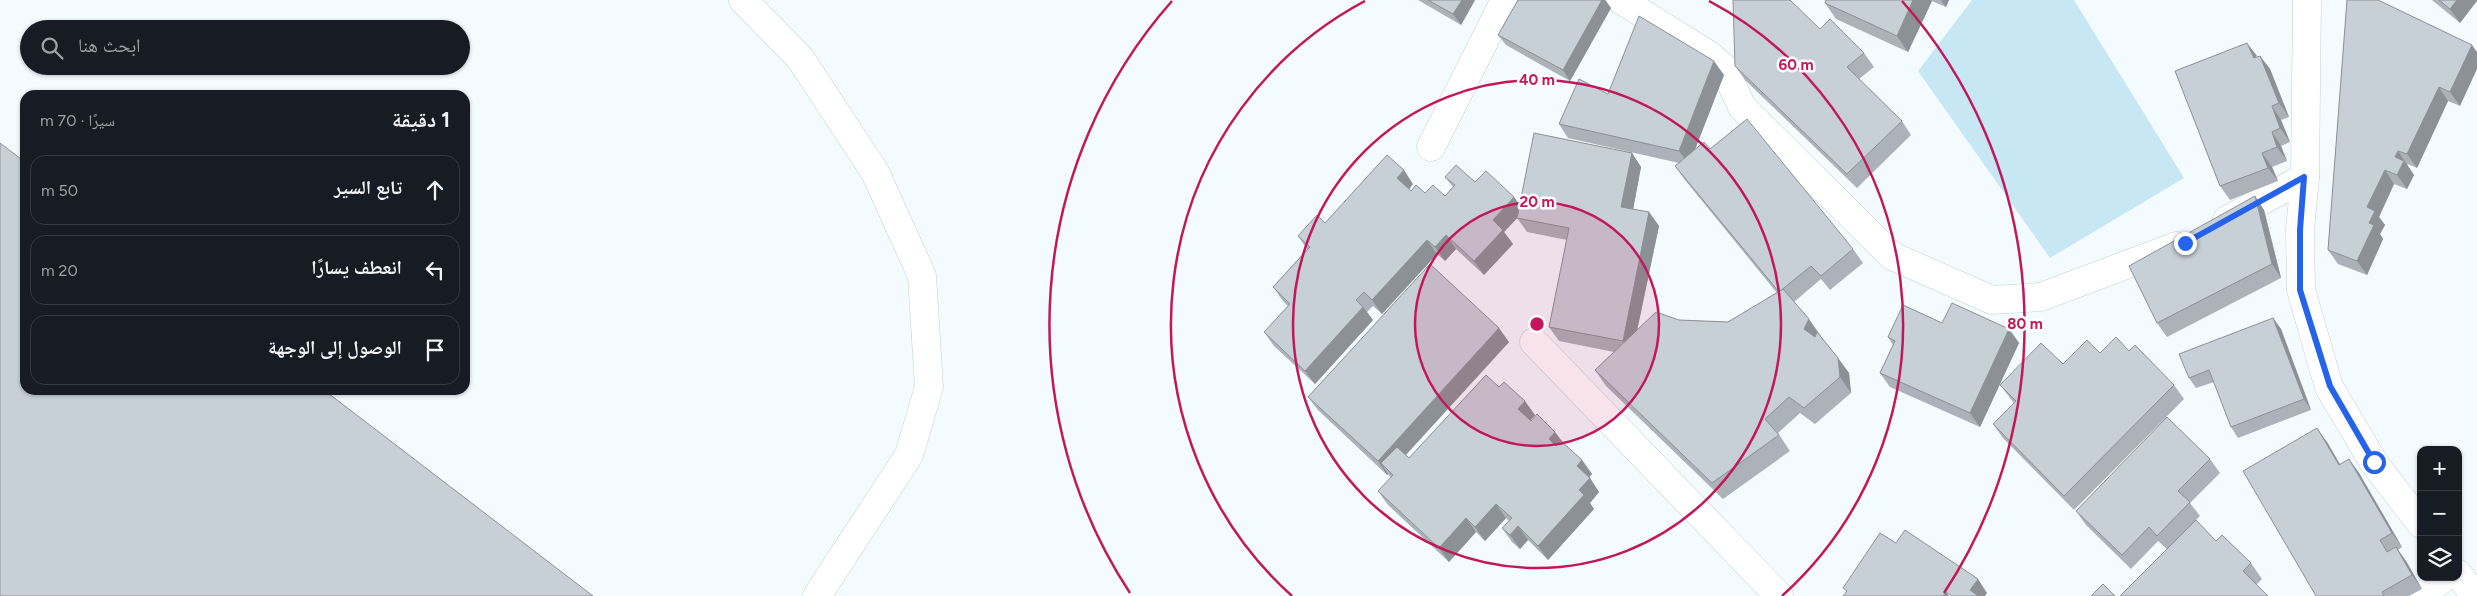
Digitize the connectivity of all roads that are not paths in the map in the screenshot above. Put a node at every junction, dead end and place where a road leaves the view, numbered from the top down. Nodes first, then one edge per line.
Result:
1 (743, 0) edge
2 (1505, 0) edge
3 (1622, 0) edge
4 (2307, 0) edge
5 (1431, 147) dead end
6 (2304, 177) junction
7 (1534, 342) dead end
8 (2417, 519) edge
9 (2462, 579) edge
10 (2440, 581) edge
11 (817, 596) edge
12 (1779, 596) edge
13 (2423, 596) edge
14 (2475, 596) edge

1 - 11 street
2 - 5 street
3 - 6 street
4 - 6 street
6 - 8 street
7 - 12 street
9 - 14 street
10 - 13 street

